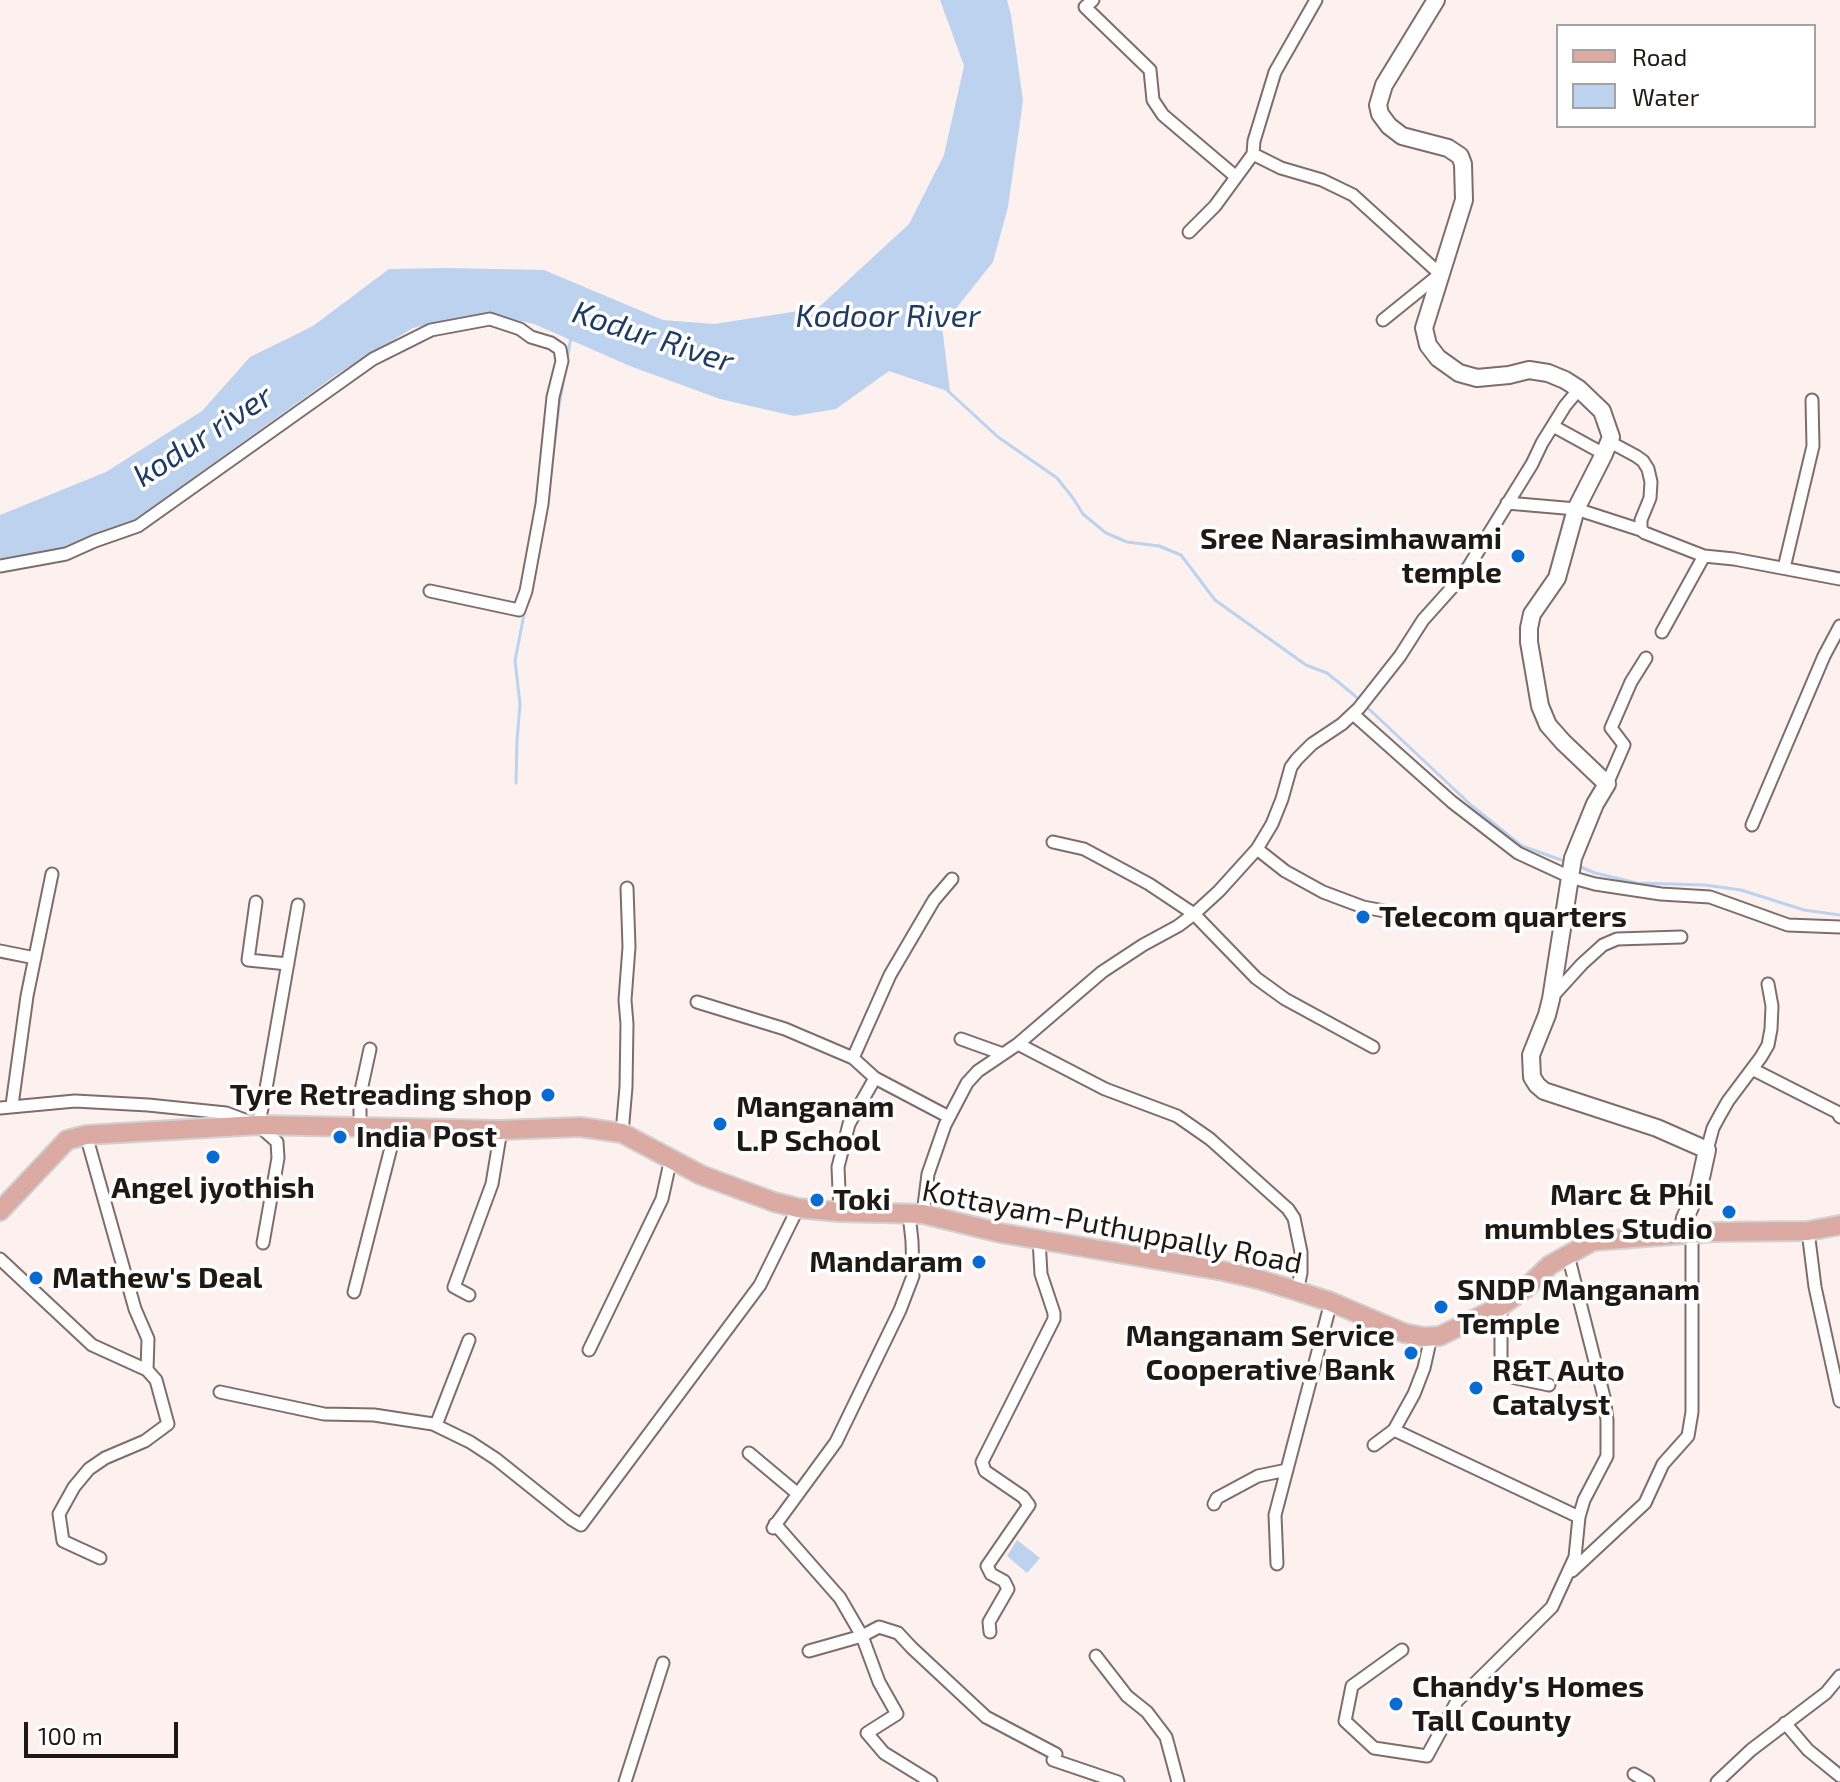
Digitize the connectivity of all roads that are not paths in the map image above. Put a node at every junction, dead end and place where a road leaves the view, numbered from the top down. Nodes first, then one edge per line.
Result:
1 (1093, 0) edge
2 (1316, 0) edge
3 (1436, 0) edge
4 (1253, 154) junction
5 (1235, 176) junction
6 (1189, 232) dead end
7 (1440, 274) junction
8 (1383, 320) dead end
9 (1579, 389) junction
10 (1812, 400) dead end
11 (1553, 426) junction
12 (1607, 448) junction
13 (1507, 503) junction
14 (1576, 509) junction
15 (1641, 530) junction
16 (1704, 556) junction
17 (0, 566) edge
18 (1784, 568) junction
19 (1840, 579) edge
20 (430, 591) dead end
21 (1840, 626) edge
22 (1662, 632) dead end
23 (1646, 658) dead end
24 (1356, 711) junction
25 (1607, 784) junction
26 (1752, 825) dead end
27 (1053, 842) dead end
28 (1257, 849) junction
29 (1572, 868) junction
30 (52, 874) dead end
31 (952, 879) dead end
32 (627, 888) dead end
33 (256, 902) dead end
34 (298, 905) dead end
35 (1390, 912) dead end
36 (1194, 914) junction
37 (1840, 927) edge
38 (1681, 937) dead end
39 (0, 951) edge
40 (35, 958) junction
41 (288, 964) junction
42 (1768, 984) dead end
43 (1551, 999) junction
44 (697, 1002) dead end
45 (961, 1039) dead end
46 (1018, 1044) junction
47 (1373, 1047) dead end
48 (370, 1049) dead end
49 (1003, 1054) junction
50 (853, 1058) junction
51 (1752, 1069) junction
52 (875, 1078) junction
53 (6, 1107) edge
54 (949, 1117) junction
55 (1840, 1117) edge
56 (258, 1125) junction
57 (360, 1127) junction
58 (396, 1128) junction
59 (501, 1130) junction
60 (622, 1133) junction
61 (86, 1135) junction
62 (1707, 1150) junction
63 (671, 1158) junction
64 (798, 1208) junction
65 (0, 1211) edge
66 (840, 1212) junction
67 (916, 1214) junction
68 (1840, 1225) edge
69 (1808, 1231) junction
70 (1687, 1234) junction
71 (1039, 1239) junction
72 (263, 1243) dead end
73 (1568, 1255) junction
74 (0, 1259) edge
75 (1297, 1291) junction
76 (354, 1292) dead end
77 (469, 1295) dead end
78 (1331, 1302) junction
79 (1501, 1306) junction
80 (1431, 1337) junction
81 (469, 1340) dead end
82 (589, 1350) dead end
83 (147, 1370) junction
84 (1549, 1385) dead end
85 (220, 1392) dead end
86 (1840, 1401) edge
87 (436, 1425) junction
88 (1394, 1430) junction
89 (1374, 1445) dead end
90 (749, 1453) dead end
91 (1287, 1470) junction
92 (798, 1494) junction
93 (1214, 1504) dead end
94 (1579, 1517) junction
95 (100, 1558) dead end
96 (1277, 1564) dead end
97 (1566, 1576) junction
98 (990, 1632) dead end
99 (862, 1636) junction
100 (1402, 1650) dead end
101 (809, 1651) dead end
102 (1096, 1656) dead end
103 (663, 1663) dead end
104 (1840, 1676) edge
105 (1785, 1723) junction
106 (1634, 1774) dead end
107 (1840, 1776) edge
108 (625, 1782) edge
109 (931, 1782) edge
110 (1118, 1782) edge
111 (1178, 1782) edge
112 (1648, 1782) edge
113 (1717, 1782) edge

1 - 5 street
2 - 4 street
3 - 7 street
4 - 5 street
4 - 7 street
5 - 6 street
7 - 8 street
7 - 9 street
9 - 11 street
9 - 12 street
10 - 18 street
11 - 12 street
11 - 13 street
12 - 14 street
12 - 15 street
13 - 14 street
13 - 24 street
14 - 15 street
14 - 25 street
15 - 16 street
16 - 18 street
16 - 22 street
17 - 20 street
18 - 19 street
21 - 26 street
23 - 25 street
24 - 28 street
24 - 29 street
25 - 29 street
27 - 36 street
28 - 35 street
28 - 36 street
29 - 37 street
29 - 43 street
30 - 40 street
31 - 50 street
32 - 60 street
33 - 41 street
34 - 41 street
36 - 46 street
36 - 47 street
38 - 43 street
39 - 40 street
40 - 53 street
41 - 56 street
42 - 51 street
43 - 62 street
44 - 50 street
45 - 49 street
46 - 49 street
46 - 75 street
48 - 57 street
49 - 54 street
50 - 52 street
51 - 55 street
51 - 62 street
52 - 54 street
52 - 66 street
53 - 56 street
54 - 67 street
56 - 57 main road, Kottayam-Puthuppally Road
56 - 61 main road, Kottayam-Puthuppally Road
56 - 72 street
57 - 58 main road, Kottayam-Puthuppally Road
58 - 59 main road, Kottayam-Puthuppally Road
58 - 76 street
59 - 60 main road, Kottayam-Puthuppally Road
59 - 77 street
60 - 63 main road, Kottayam-Puthuppally Road
61 - 65 main road, Kottayam-Puthuppally Road
61 - 83 street
62 - 70 street
63 - 64 main road, Kottayam-Puthuppally Road
63 - 82 street
64 - 66 main road, Kottayam-Puthuppally Road
64 - 87 street
66 - 67 main road, Kottayam-Puthuppally Road
67 - 71 main road, Kottayam-Puthuppally Road
67 - 92 street
68 - 69 main road
69 - 70 main road
69 - 86 street
70 - 73 main road
70 - 97 street
71 - 75 main road, Kottayam-Puthuppally Road
71 - 98 street
73 - 79 main road
73 - 94 street
74 - 83 street
75 - 78 main road, Kottayam-Puthuppally Road
78 - 80 main road, Kottayam-Puthuppally Road
78 - 91 street
79 - 80 main road
79 - 84 street
80 - 88 street
81 - 87 street
83 - 95 street
85 - 87 street
88 - 89 street
88 - 94 street
90 - 92 street
91 - 93 street
91 - 96 street
92 - 99 street
94 - 97 street
97 - 100 street
99 - 101 street
99 - 109 street
99 - 110 street
102 - 111 street
103 - 108 street
104 - 105 street
105 - 107 street
105 - 113 street
106 - 112 street

